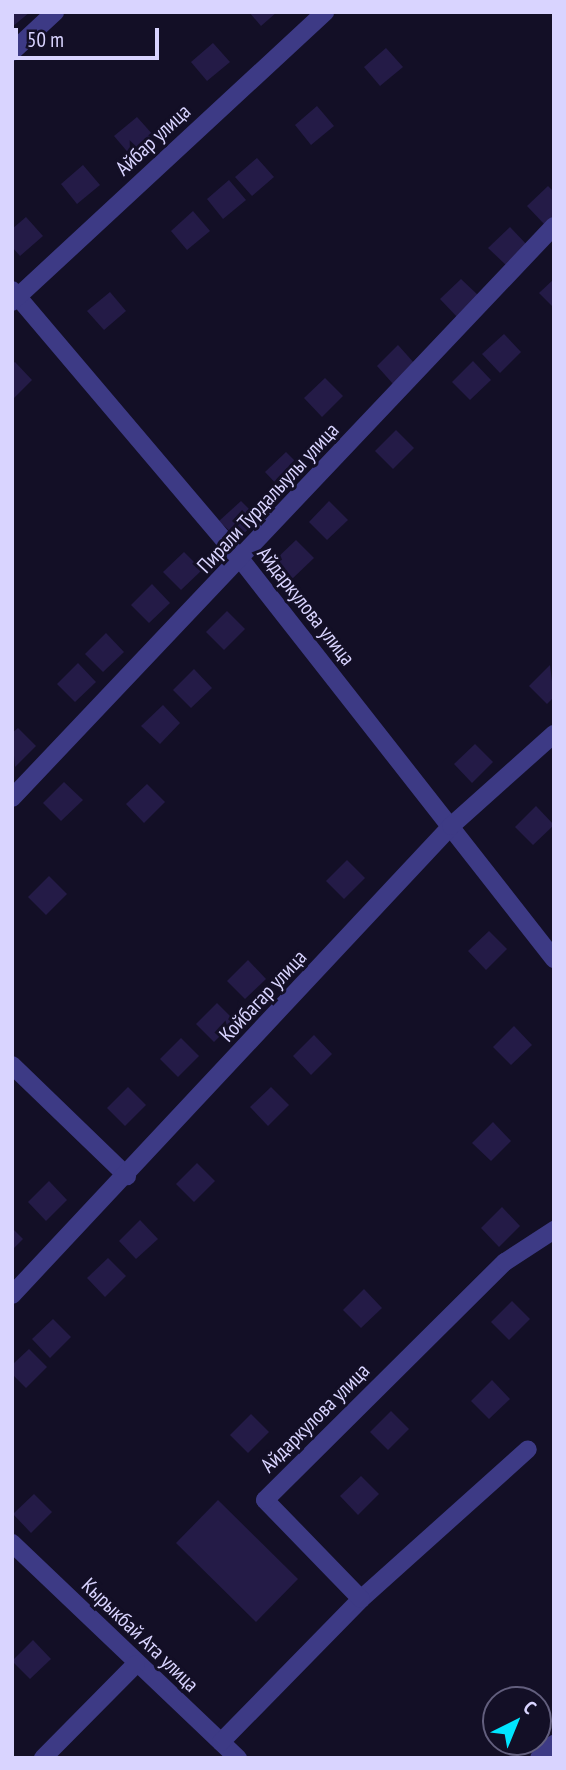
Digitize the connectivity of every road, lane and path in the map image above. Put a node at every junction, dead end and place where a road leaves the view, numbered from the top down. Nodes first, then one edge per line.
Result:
1 (55, 12) edge
2 (325, 12) edge
3 (12, 52) edge
4 (554, 226) edge
5 (14, 296) edge
6 (242, 561) junction
7 (554, 734) edge
8 (12, 798) edge
9 (451, 827) junction
10 (554, 960) edge
11 (12, 1065) edge
12 (127, 1176) junction
13 (554, 1230) edge
14 (12, 1295) edge
15 (528, 1449) dead end
16 (12, 1543) edge
17 (361, 1598) junction
18 (136, 1664) junction
19 (221, 1742) junction
20 (554, 1744) edge
21 (43, 1758) edge
22 (239, 1758) edge
23 (540, 1758) edge

1 - 3 street
2 - 5 street, Айбар улица
4 - 6 street, Пирали Турдалыулы улица
5 - 6 street, Айдаркулова улица
6 - 8 street, Пирали Турдалыулы улица
6 - 9 street, Айдаркулова улица
7 - 9 street, Койбагар улица
9 - 10 street, Айдаркулова улица
9 - 12 street, Койбагар улица
11 - 12 street
12 - 14 street, Койбагар улица
13 - 17 street, Айдаркулова улица
15 - 17 street
16 - 18 street, Кырыкбай Ата улица
17 - 19 street
18 - 19 street, Кырыкбай Ата улица
18 - 21 street
19 - 22 street, Кырыкбай Ата улица
20 - 23 street

